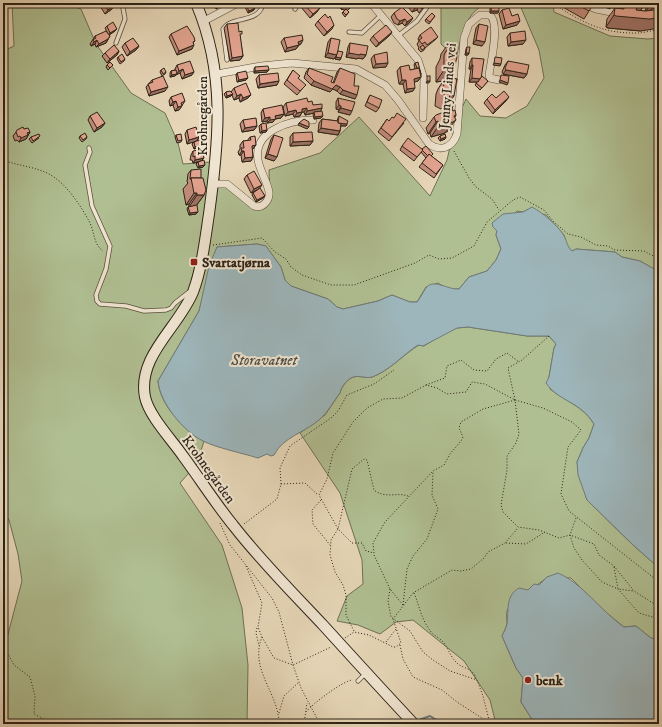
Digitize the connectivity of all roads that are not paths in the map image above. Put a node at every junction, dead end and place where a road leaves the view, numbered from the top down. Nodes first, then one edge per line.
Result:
1 (122, 3) edge
2 (196, 3) edge
3 (238, 3) edge
4 (263, 3) edge
5 (300, 3) edge
6 (371, 3) edge
7 (430, 3) edge
8 (582, 3) edge
9 (295, 9) dead end
10 (382, 14) junction
11 (629, 15) edge
12 (204, 21) junction
13 (349, 32) dead end
14 (399, 35) junction
15 (116, 43) dead end
16 (227, 60) dead end
17 (217, 74) junction
18 (499, 80) edge
19 (423, 118) dead end
20 (313, 120) dead end
21 (89, 148) dead end
22 (213, 184) junction
23 (194, 290) junction
24 (366, 673) junction
25 (358, 680) road end
26 (414, 724) edge

1 - 15 lane
2 - 12 main road, Krohnegården
3 - 12 street
4 - 16 lane
5 - 9 lane
6 - 10 street
7 - 14 lane
8 - 11 street
10 - 13 lane
10 - 14 street
12 - 17 main road, Krohnegården
14 - 19 street
17 - 18 street, Jenny Linds vei
17 - 22 main road, Krohnegården
20 - 22 street
21 - 23 lane
22 - 23 main road, Krohnegården
23 - 24 main road, Krohnegården
24 - 25 lane
24 - 26 main road, Krohnegården

